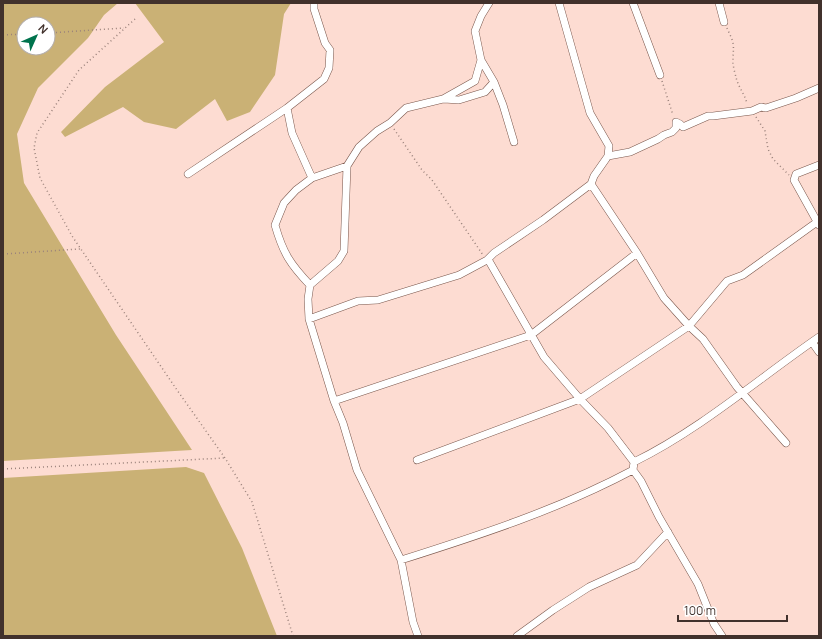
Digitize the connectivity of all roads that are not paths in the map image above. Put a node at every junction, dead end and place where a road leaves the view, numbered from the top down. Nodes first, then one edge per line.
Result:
1 (314, 3) edge
2 (489, 3) edge
3 (559, 3) edge
4 (633, 3) edge
5 (719, 3) edge
6 (724, 22) dead end
7 (481, 60) junction
8 (660, 75) road end
9 (494, 82) junction
10 (819, 88) edge
11 (443, 99) junction
12 (287, 108) junction
13 (514, 142) dead end
14 (608, 156) junction
15 (819, 165) edge
16 (347, 166) junction
17 (188, 174) dead end
18 (312, 178) junction
19 (591, 184) junction
20 (818, 224) edge
21 (637, 253) junction
22 (487, 260) junction
23 (310, 286) junction
24 (309, 319) junction
25 (689, 326) junction
26 (531, 335) junction
27 (819, 337) edge
28 (812, 342) junction
29 (819, 352) edge
30 (742, 392) junction
31 (580, 399) junction
32 (334, 401) junction
33 (786, 443) dead end
34 (417, 460) dead end
35 (634, 466) junction
36 (668, 532) junction
37 (401, 560) junction
38 (418, 636) edge
39 (517, 636) edge
40 (722, 636) edge

1 - 12 street
2 - 7 street
3 - 14 street
4 - 8 street
5 - 6 street
7 - 9 street
7 - 11 street
9 - 11 street
9 - 13 street
10 - 14 street
11 - 16 street
12 - 17 street
12 - 18 street
14 - 19 street
15 - 20 street
16 - 18 street
16 - 23 street
18 - 23 street
19 - 21 street
19 - 22 street
20 - 25 street
21 - 25 street
21 - 26 street
22 - 24 street
22 - 26 street
23 - 24 street
24 - 32 street
25 - 30 street
25 - 31 street
26 - 31 street
26 - 32 street
27 - 28 street
28 - 29 street
28 - 30 street
30 - 33 street
30 - 35 street
31 - 34 street
31 - 35 street
32 - 37 street
35 - 36 street
35 - 37 street
36 - 39 street
36 - 40 street
37 - 38 street

